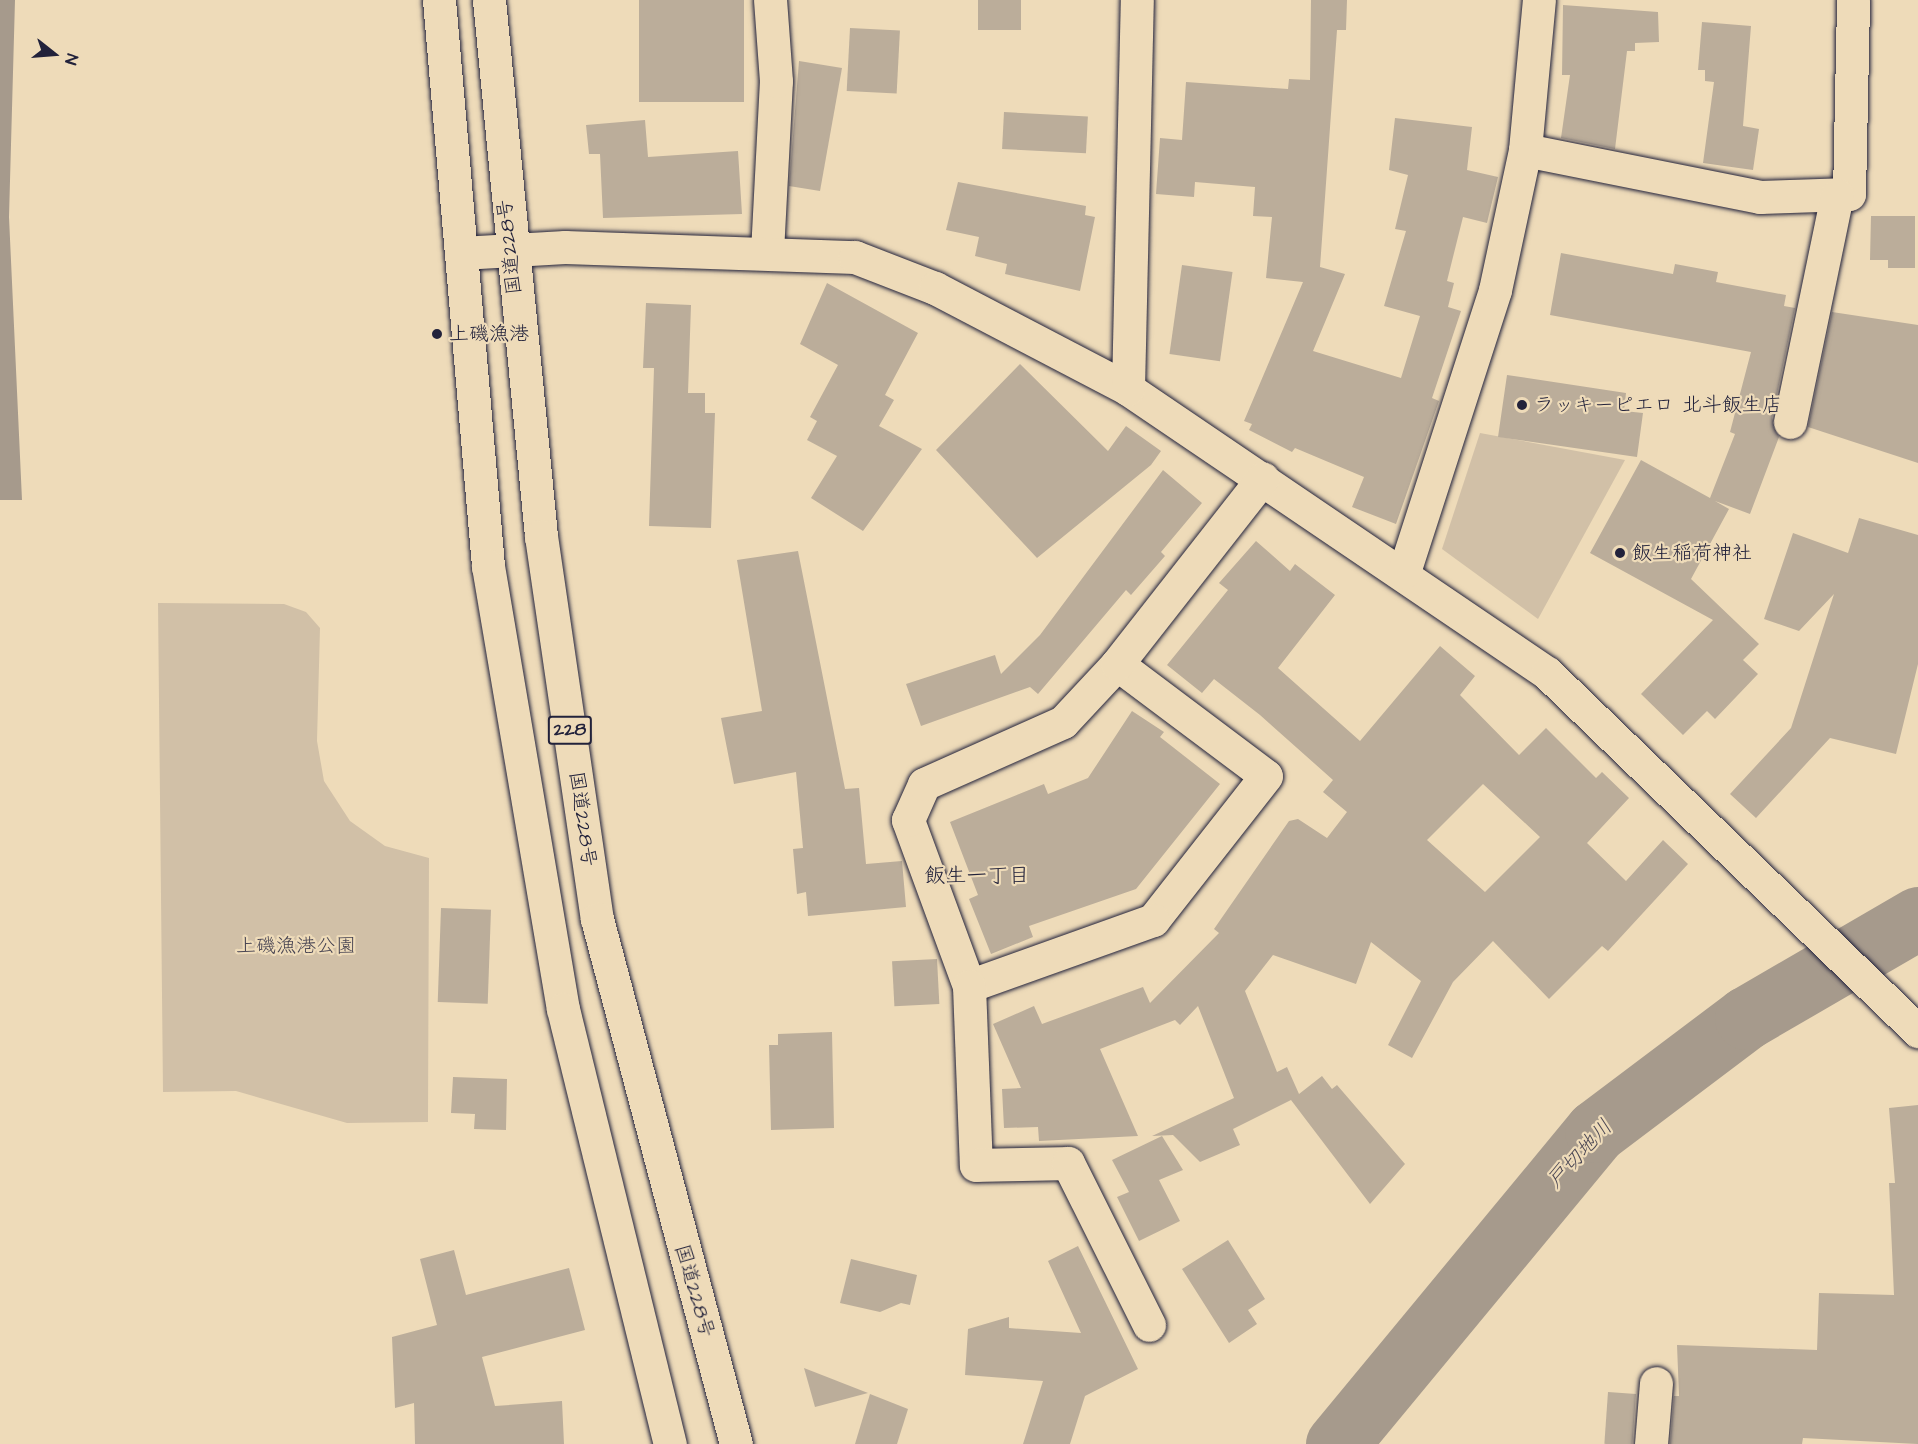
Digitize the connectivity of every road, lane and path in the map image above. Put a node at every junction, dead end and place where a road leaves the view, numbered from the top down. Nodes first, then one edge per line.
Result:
1 (439, 0) edge
2 (489, 0) edge
3 (771, 0) edge
4 (1137, 0) edge
5 (1539, 0) edge
6 (1853, 0) edge
7 (1525, 150) junction
8 (1837, 195) junction
9 (510, 247) junction
10 (767, 252) junction
11 (462, 253) junction
12 (1128, 389) junction
13 (1790, 422) dead end
14 (1263, 478) junction
15 (1404, 572) junction
16 (1117, 664) junction
17 (969, 986) junction
18 (1918, 1031) edge
19 (1149, 1324) dead end
20 (1656, 1383) dead end
21 (670, 1444) edge
22 (736, 1444) edge
23 (1651, 1444) edge

1 - 11 main road, 228
2 - 9 main road, 国道228号 / 228
3 - 10 main road
4 - 12 main road
5 - 7 main road
6 - 8 main road
7 - 8 main road
7 - 15 main road
8 - 13 main road
9 - 10 main road
9 - 11 main road
9 - 22 main road, 国道228号 / 228
10 - 12 main road
11 - 21 main road, 228
12 - 14 main road
14 - 15 main road
14 - 16 main road
15 - 18 main road
16 - 17 main road
16 - 17 main road
17 - 19 main road
20 - 23 main road

